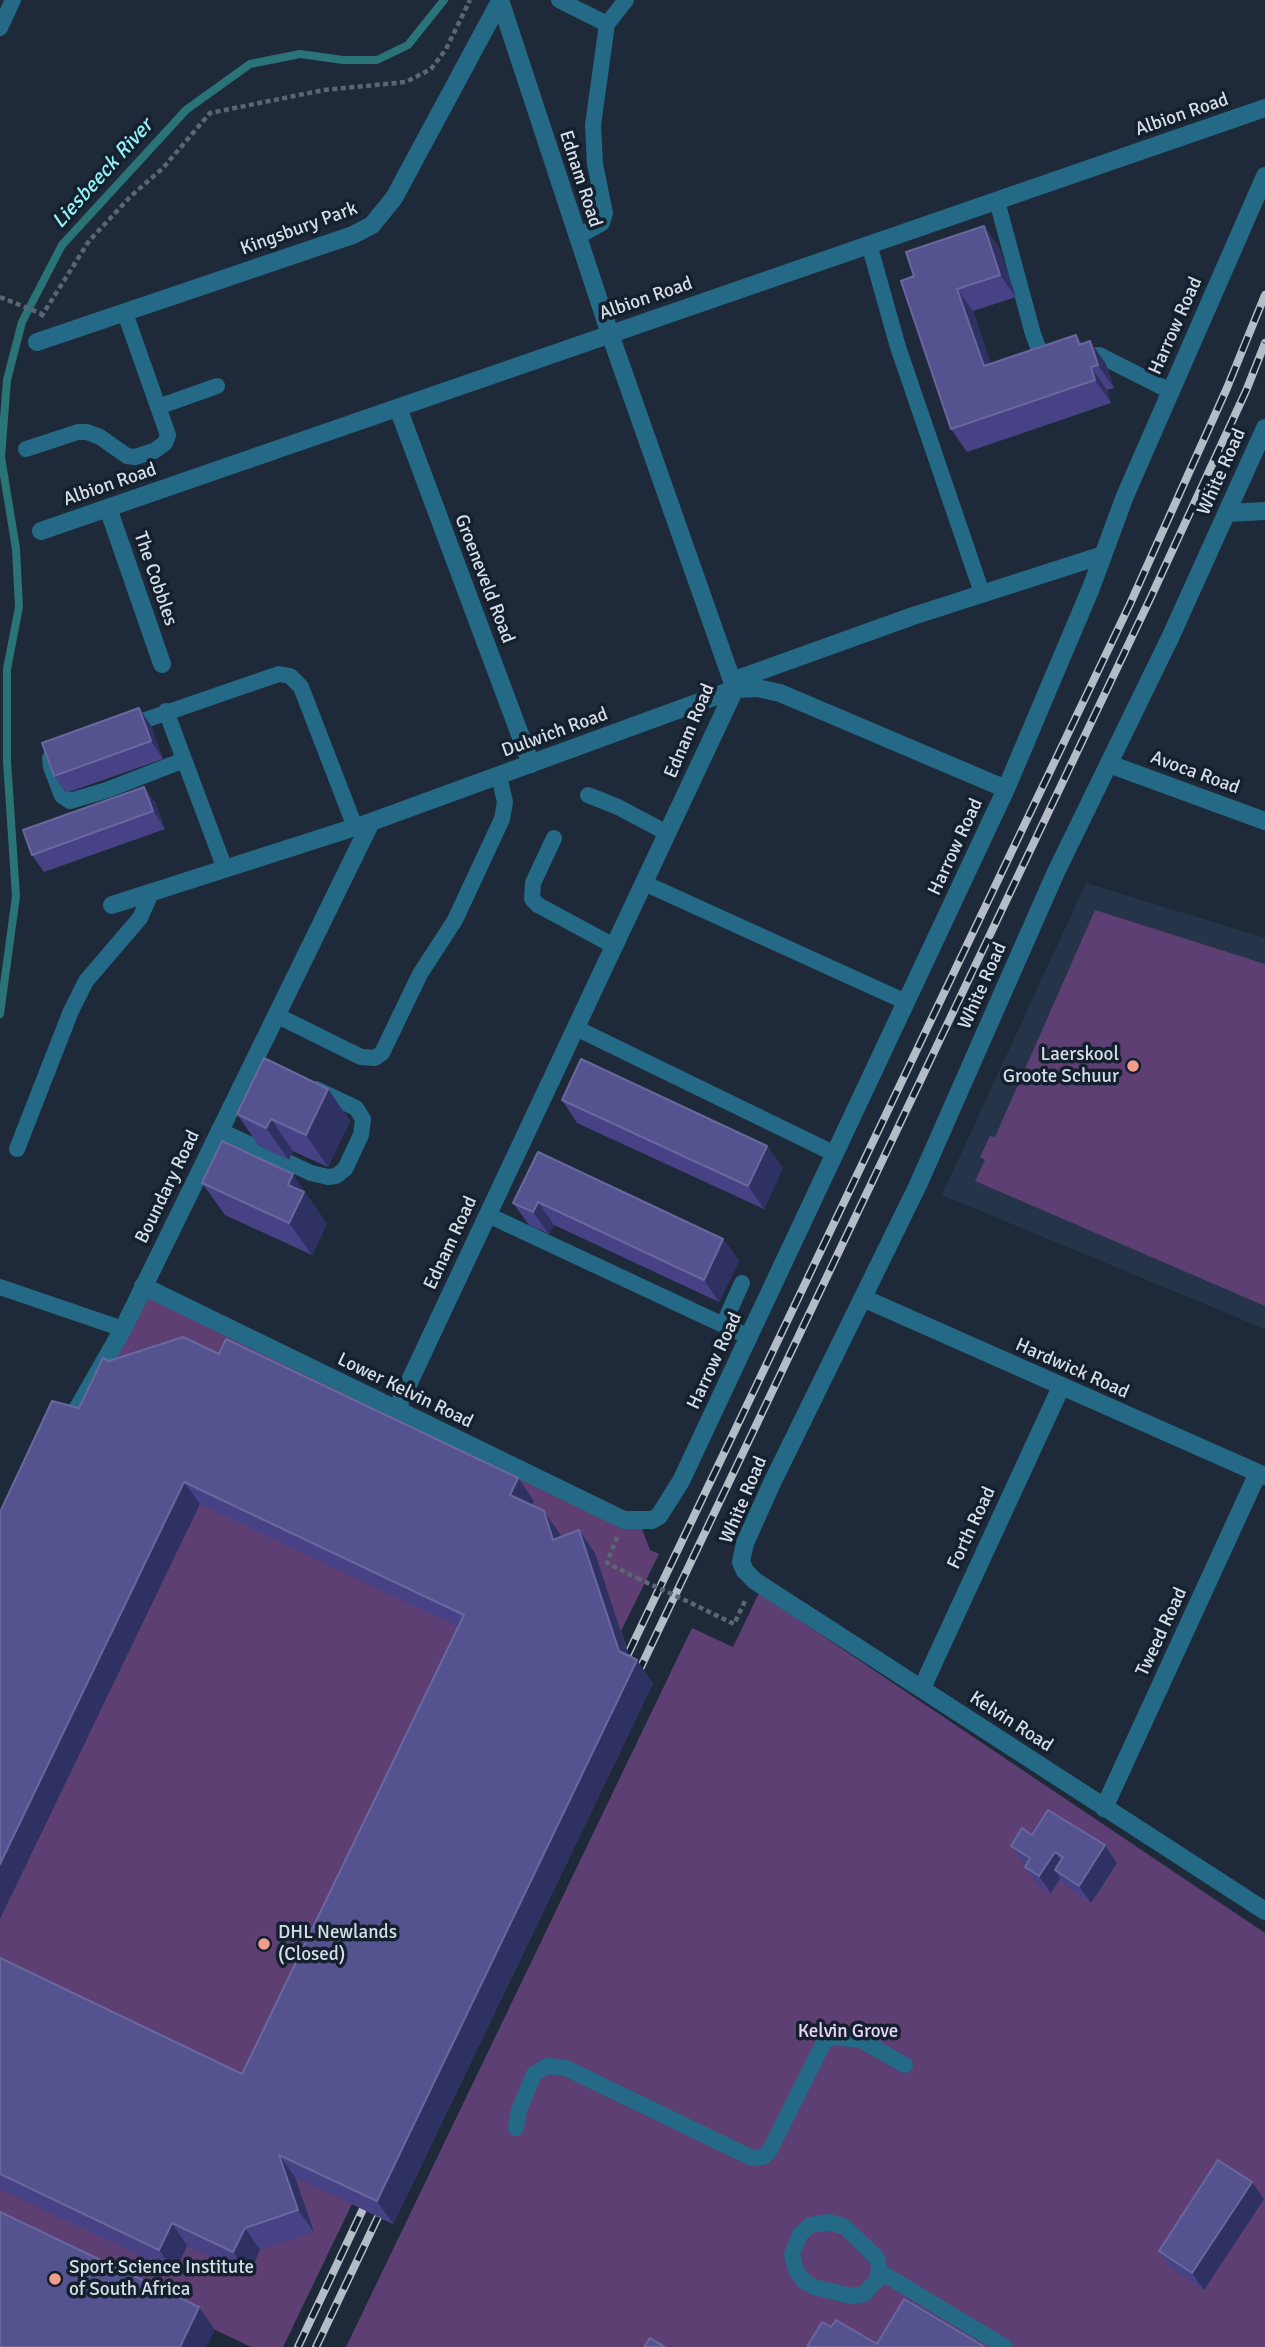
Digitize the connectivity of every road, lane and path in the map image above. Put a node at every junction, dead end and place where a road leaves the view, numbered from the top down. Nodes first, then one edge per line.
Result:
1 (13, 0) edge
2 (470, 0) edge
3 (559, 0) edge
4 (626, 0) edge
5 (500, 1) edge
6 (607, 24) junction
7 (0, 28) edge
8 (1265, 108) edge
9 (1265, 176) edge
10 (997, 201) junction
11 (578, 237) junction
12 (869, 244) junction
13 (0, 297) edge
14 (125, 313) junction
15 (610, 334) junction
16 (37, 342) dead end
17 (217, 386) dead end
18 (1170, 391) junction
19 (158, 407) junction
20 (398, 408) junction
21 (1265, 428) edge
22 (26, 449) dead end
23 (108, 508) junction
24 (1265, 510) edge
25 (1227, 513) junction
26 (41, 531) dead end
27 (1103, 555) junction
28 (982, 593) junction
29 (162, 664) dead end
30 (733, 685) junction
31 (166, 711) junction
32 (117, 730) edge
33 (67, 748) edge
34 (184, 760) junction
35 (531, 764) junction
36 (1110, 764) junction
37 (499, 776) junction
38 (1006, 789) junction
39 (587, 796) dead end
40 (1265, 821) edge
41 (363, 825) junction
42 (667, 834) junction
43 (554, 838) dead end
44 (225, 869) junction
45 (644, 883) junction
46 (151, 892) junction
47 (112, 905) dead end
48 (614, 946) junction
49 (906, 1002) junction
50 (276, 1015) junction
51 (576, 1028) junction
52 (299, 1081) edge
53 (219, 1130) junction
54 (17, 1149) dead end
55 (835, 1154) junction
56 (488, 1215) junction
57 (743, 1283) dead end
58 (142, 1286) junction
59 (0, 1287) edge
60 (863, 1298) junction
61 (723, 1325) junction
62 (123, 1329) junction
63 (749, 1337) junction
64 (1060, 1387) junction
65 (396, 1410) junction
66 (57, 1447) edge
67 (1261, 1475) edge
68 (652, 1520) joint
69 (741, 1562) joint
70 (607, 1563) dead end
71 (734, 1624) dead end
72 (922, 1688) junction
73 (1104, 1808) junction
74 (1265, 1911) edge
75 (905, 2065) dead end
76 (516, 2128) dead end
77 (879, 2271) junction
78 (1004, 2347) edge

1 - 7 lane
2 - 13 path
3 - 6 lane
4 - 6 lane
5 - 11 street, Ednam Road
5 - 14 street, Kingsbury Park
6 - 11 lane
8 - 10 street, Albion Road
9 - 18 street, Harrow Road
10 - 12 street, Albion Road
10 - 18 lane
11 - 15 street, Ednam Road
12 - 15 street, Albion Road
12 - 28 lane
14 - 16 street, Kingsbury Park
14 - 19 lane
15 - 20 street, Albion Road
15 - 30 street, Ednam Road
17 - 19 lane
18 - 27 street, Harrow Road
19 - 22 lane
20 - 23 street, Albion Road
20 - 35 street, Groeneveld Road
21 - 25 street, White Road
23 - 26 street, Albion Road
23 - 29 street, The Cobbles
24 - 25 street
25 - 36 street, White Road
27 - 28 street
27 - 38 street, Harrow Road
28 - 30 street
30 - 35 street, Dulwich Road
30 - 38 street, Dulwich Road
30 - 42 street, Ednam Road
31 - 32 lane
31 - 34 lane
31 - 41 lane
33 - 34 lane
34 - 44 lane
35 - 37 street, Dulwich Road
36 - 40 street, Avoca Road
36 - 60 street, White Road
37 - 41 street, Dulwich Road
37 - 50 lane
38 - 49 street, Harrow Road
39 - 42 lane
41 - 44 street, Dulwich Road
41 - 50 street, Boundary Road
42 - 45 street, Ednam Road
43 - 48 lane
44 - 46 street, Dulwich Road
45 - 48 street, Ednam Road
45 - 49 lane
46 - 47 street, Dulwich Road
46 - 54 lane
48 - 51 street, Ednam Road
49 - 55 street, Harrow Road
50 - 53 street, Boundary Road
51 - 55 lane
51 - 56 street, Ednam Road
52 - 53 lane
53 - 58 street, Boundary Road
55 - 63 street, Harrow Road
56 - 61 lane
56 - 65 street, Ednam Road
57 - 61 lane
58 - 62 street, Boundary Road
58 - 65 street, Lower Kelvin Road
59 - 62 lane
60 - 64 street, Hardwick Road
60 - 69 street, White Road
61 - 63 lane
62 - 66 street, Boundary Road
63 - 68 street, Harrow Road
64 - 67 street, Hardwick Road
64 - 72 street, Forth Road
65 - 68 street, Lower Kelvin Road
67 - 73 street, Tweed Road
69 - 72 street, Kelvin Road
70 - 71 path, bridge
72 - 73 street, Kelvin Road
73 - 74 street, Kelvin Road
75 - 76 lane
77 - 77 lane
77 - 78 lane

